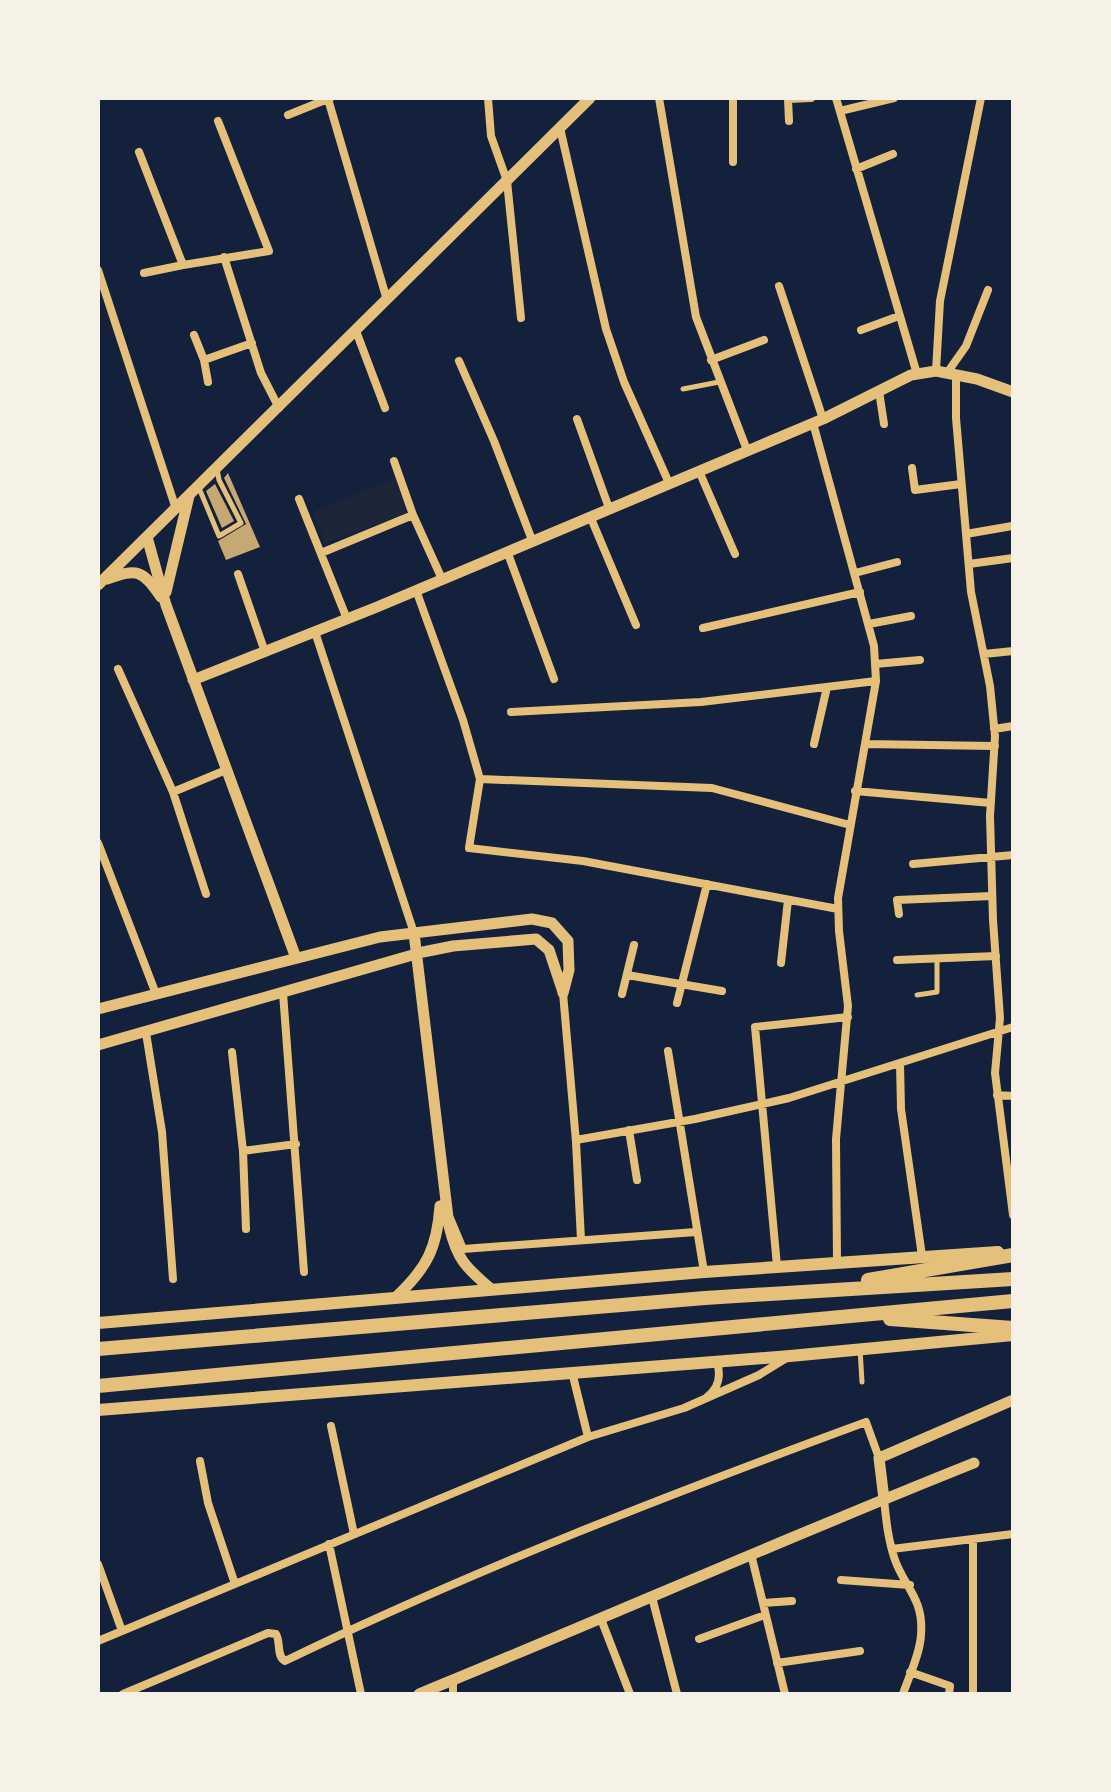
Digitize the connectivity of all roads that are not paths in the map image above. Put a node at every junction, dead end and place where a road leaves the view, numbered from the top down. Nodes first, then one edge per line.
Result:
1 (488, 98) edge
2 (590, 98) edge
3 (659, 98) edge
4 (733, 98) edge
5 (811, 98) edge
6 (836, 98) edge
7 (894, 98) edge
8 (981, 98) edge
9 (329, 99) edge
10 (840, 111) junction
11 (288, 115) dead end
12 (218, 121) dead end
13 (789, 121) dead end
14 (560, 128) junction
15 (139, 152) dead end
16 (893, 154) dead end
17 (733, 162) dead end
18 (856, 169) junction
19 (507, 181) junction
20 (224, 257) junction
21 (183, 265) junction
22 (98, 270) edge
23 (144, 273) dead end
24 (779, 286) dead end
25 (988, 290) dead end
26 (387, 300) junction
27 (899, 316) junction
28 (521, 318) dead end
29 (861, 330) dead end
30 (356, 331) junction
31 (194, 335) dead end
32 (764, 340) dead end
33 (252, 343) junction
34 (204, 360) junction
35 (711, 360) junction
36 (459, 361) dead end
37 (946, 373) junction
38 (917, 374) junction
39 (208, 382) dead end
40 (719, 382) junction
41 (683, 389) dead end
42 (879, 391) junction
43 (1013, 392) edge
44 (279, 408) junction
45 (385, 408) dead end
46 (577, 419) dead end
47 (818, 421) junction
48 (884, 424) dead end
49 (747, 450) junction
50 (394, 461) dead end
51 (912, 468) dead end
52 (217, 469) junction
53 (699, 471) junction
54 (669, 483) junction
55 (961, 484) junction
56 (199, 487) junction
57 (189, 496) junction
58 (299, 499) dead end
59 (609, 508) junction
60 (176, 509) junction
61 (413, 515) junction
62 (590, 516) junction
63 (1012, 526) edge
64 (966, 534) junction
65 (147, 537) junction
66 (532, 540) junction
67 (507, 551) junction
68 (321, 553) junction
69 (735, 554) dead end
70 (1013, 558) edge
71 (897, 562) dead end
72 (969, 564) junction
73 (98, 567) edge
74 (855, 573) junction
75 (238, 574) dead end
76 (442, 579) junction
77 (100, 583) edge
78 (416, 590) junction
79 (860, 592) junction
80 (166, 605) junction
81 (911, 616) dead end
82 (347, 619) junction
83 (869, 624) junction
84 (636, 625) dead end
85 (703, 628) dead end
86 (315, 632) junction
87 (1013, 651) edge
88 (265, 652) junction
89 (984, 654) junction
90 (920, 660) dead end
91 (875, 664) junction
92 (118, 669) dead end
93 (554, 679) dead end
94 (193, 680) junction
95 (876, 681) junction
96 (827, 687) junction
97 (511, 712) dead end
98 (1013, 726) edge
99 (994, 729) junction
100 (814, 744) dead end
101 (865, 744) junction
102 (995, 746) junction
103 (226, 770) junction
104 (480, 779) junction
105 (855, 791) junction
106 (173, 792) junction
107 (991, 803) junction
108 (850, 825) junction
109 (98, 843) edge
110 (1013, 855) edge
111 (991, 858) junction
112 (913, 864) dead end
113 (707, 884) junction
114 (206, 894) dead end
115 (992, 896) junction
116 (788, 900) junction
117 (838, 909) junction
118 (899, 914) dead end
119 (414, 933) junction
120 (634, 945) dead end
121 (415, 954) junction
122 (996, 956) junction
123 (296, 958) junction
124 (937, 958) junction
125 (897, 960) dead end
126 (781, 963) dead end
127 (627, 975) junction
128 (681, 984) junction
129 (722, 991) dead end
130 (283, 993) junction
131 (563, 993) junction
132 (156, 994) junction
133 (622, 994) dead end
134 (917, 995) dead end
135 (677, 1003) dead end
136 (98, 1009) edge
137 (848, 1017) junction
138 (1013, 1027) edge
139 (998, 1032) junction
140 (146, 1033) junction
141 (98, 1045) edge
142 (668, 1051) dead end
143 (232, 1052) dead end
144 (900, 1063) junction
145 (842, 1081) junction
146 (997, 1095) junction
147 (1013, 1096) edge
148 (763, 1104) junction
149 (677, 1122) junction
150 (629, 1130) junction
151 (576, 1140) junction
152 (296, 1144) junction
153 (243, 1151) junction
154 (1009, 1152) edge
155 (637, 1180) dead end
156 (442, 1185) junction
157 (446, 1212) junction
158 (1013, 1215) edge
159 (246, 1229) dead end
160 (696, 1232) junction
161 (581, 1240) junction
162 (1013, 1253) edge
163 (922, 1256) junction
164 (837, 1261) junction
165 (777, 1266) junction
166 (304, 1272) dead end
167 (704, 1272) junction
168 (173, 1279) dead end
169 (1013, 1279) edge
170 (491, 1289) junction
171 (798, 1292) junction
172 (396, 1297) junction
173 (1013, 1301) edge
174 (850, 1316) junction
175 (98, 1323) edge
176 (1013, 1328) edge
177 (1013, 1335) edge
178 (860, 1348) junction
179 (98, 1349) edge
180 (790, 1356) junction
181 (717, 1362) junction
182 (572, 1372) junction
183 (862, 1382) dead end
184 (98, 1386) edge
185 (704, 1400) junction
186 (1013, 1400) edge
187 (98, 1410) edge
188 (331, 1426) dead end
189 (588, 1437) junction
190 (879, 1458) junction
191 (200, 1461) dead end
192 (974, 1463) dead end
193 (884, 1499) junction
194 (354, 1534) junction
195 (1013, 1534) edge
196 (973, 1539) junction
197 (329, 1544) junction
198 (892, 1549) junction
199 (751, 1554) junction
200 (98, 1564) edge
201 (841, 1580) dead end
202 (235, 1584) junction
203 (910, 1585) junction
204 (652, 1597) junction
205 (792, 1601) dead end
206 (763, 1603) junction
207 (765, 1615) junction
208 (601, 1619) junction
209 (122, 1631) junction
210 (348, 1631) junction
211 (699, 1639) dead end
212 (98, 1641) edge
213 (860, 1651) dead end
214 (777, 1663) junction
215 (910, 1672) junction
216 (453, 1680) junction
217 (123, 1694) edge
218 (361, 1694) edge
219 (419, 1694) edge
220 (453, 1694) edge
221 (630, 1694) edge
222 (677, 1694) edge
223 (785, 1694) edge
224 (903, 1694) edge
225 (949, 1694) edge
226 (973, 1694) edge

1 - 19 street
2 - 14 street
3 - 35 street
4 - 17 street
5 - 13 street
6 - 10 street
7 - 10 street
8 - 37 street
9 - 11 street
9 - 26 street
10 - 18 street
12 - 20 street
14 - 19 street
14 - 54 street
15 - 21 street
16 - 18 street
18 - 27 street
19 - 26 street
19 - 28 street
20 - 21 street
20 - 33 street
21 - 23 street
22 - 60 street
24 - 47 street
25 - 37 street
26 - 30 street
27 - 29 street
27 - 38 street
30 - 44 street
30 - 45 street
31 - 34 street
32 - 35 street
33 - 34 street
33 - 44 street
34 - 39 street
35 - 40 street
36 - 66 street
37 - 38 street
37 - 43 street
37 - 55 street
38 - 42 street
40 - 41 lane
40 - 49 street
42 - 47 street
42 - 48 street
44 - 52 street
46 - 59 street
47 - 49 street
47 - 74 street
49 - 53 street
50 - 61 street
51 - 55 street
52 - 56 street
52 - 56 lane
53 - 54 street
53 - 69 street
54 - 59 street
55 - 64 street
56 - 57 street
57 - 60 street
57 - 80 street
58 - 68 street
59 - 62 street
60 - 65 street
61 - 68 street
61 - 76 street
62 - 66 street
62 - 84 street
63 - 64 street
64 - 72 street
65 - 77 street
65 - 80 street
66 - 67 street
67 - 76 street
67 - 93 street
68 - 82 street
70 - 72 street
71 - 74 street
72 - 89 street
73 - 77 street
74 - 79 street
75 - 88 street
76 - 78 street
77 - 80 street
78 - 82 street
78 - 104 street
79 - 83 street
79 - 85 street
80 - 94 street
81 - 83 street
82 - 86 street
83 - 91 street
86 - 88 street
86 - 119 street
87 - 89 street
88 - 94 street
89 - 99 street
90 - 91 street
91 - 95 street
92 - 106 street
94 - 103 street
95 - 96 street
95 - 101 street
96 - 97 street
96 - 100 street
98 - 99 street
99 - 102 street
101 - 102 street
101 - 105 street
102 - 107 street
103 - 106 street
103 - 123 street
104 - 108 street
104 - 113 street
105 - 107 street
105 - 108 street
106 - 114 street
107 - 111 street
108 - 117 street
109 - 132 street
110 - 111 street
111 - 112 street
111 - 115 street
113 - 116 street
113 - 128 street
115 - 118 street
115 - 122 street
116 - 117 street
116 - 126 street
117 - 137 street
119 - 121 street
119 - 123 street
119 - 131 street
120 - 127 street
121 - 130 street
121 - 131 street
121 - 156 street
122 - 124 street
122 - 139 street
123 - 132 street
124 - 125 street
124 - 134 lane
127 - 128 street
127 - 133 street
128 - 129 street
128 - 135 street
130 - 140 street
130 - 152 street
131 - 151 street
132 - 136 street
137 - 145 street
137 - 148 street
138 - 139 street
139 - 144 street
139 - 146 street
140 - 141 street
140 - 168 street
142 - 149 street
143 - 153 street
144 - 145 street
144 - 163 street
145 - 148 street
145 - 164 street
146 - 147 street
146 - 154 street
148 - 149 street
148 - 165 street
149 - 150 street
149 - 160 street
150 - 151 street
150 - 155 street
151 - 161 street
152 - 153 street
152 - 166 street
153 - 159 street
154 - 158 street
156 - 157 street
156 - 172 street
157 - 161 street
157 - 170 street
160 - 161 street
160 - 167 street
162 - 163 main road
162 - 171 main road
163 - 164 main road
164 - 165 main road
165 - 167 main road
167 - 170 main road
169 - 171 main road
170 - 172 main road
171 - 179 main road
172 - 175 main road
173 - 174 main road
174 - 176 main road
174 - 184 main road
177 - 178 main road
178 - 180 main road
178 - 183 lane
180 - 181 main road
180 - 185 street
181 - 182 main road
181 - 185 street
182 - 187 main road
182 - 189 street
185 - 189 street
186 - 190 street
188 - 194 street
189 - 194 street
190 - 193 street
190 - 210 street
191 - 202 street
192 - 193 street
193 - 198 street
193 - 199 street
194 - 197 street
195 - 196 street
196 - 198 street
196 - 226 street
197 - 202 street
197 - 210 street
198 - 203 street
199 - 204 street
199 - 206 street
200 - 209 street
201 - 203 street
202 - 209 street
203 - 215 street
204 - 208 street
204 - 222 street
205 - 206 street
206 - 207 street
207 - 211 street
207 - 214 street
208 - 216 street
208 - 221 street
209 - 212 street
210 - 217 street
210 - 218 street
213 - 214 street
214 - 223 street
215 - 224 street
215 - 225 street
216 - 219 street
216 - 220 street

